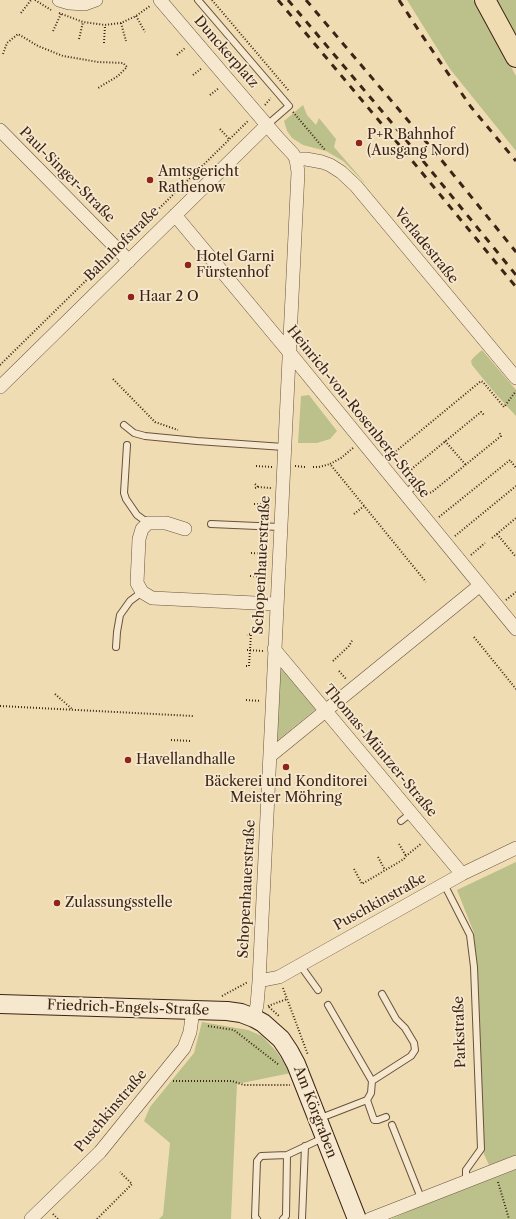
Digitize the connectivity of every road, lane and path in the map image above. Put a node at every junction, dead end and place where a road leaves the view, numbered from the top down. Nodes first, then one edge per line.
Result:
1 (31, 0) edge
2 (35, 0) edge
3 (58, 0) edge
4 (96, 0) edge
5 (198, 0) edge
6 (212, 0) edge
7 (485, 0) edge
8 (156, 3) edge
9 (21, 13) dead end
10 (61, 14) junction
11 (136, 16) junction
12 (83, 22) junction
13 (121, 23) junction
14 (105, 25) junction
15 (53, 31) dead end
16 (145, 32) dead end
17 (79, 39) dead end
18 (126, 41) dead end
19 (104, 43) dead end
20 (185, 48) dead end
21 (4, 54) dead end
22 (177, 55) dead end
23 (516, 56) edge
24 (202, 68) dead end
25 (193, 75) dead end
26 (98, 88) dead end
27 (219, 88) dead end
28 (210, 95) dead end
29 (292, 95) dead end
30 (273, 96) dead end
31 (289, 106) junction
32 (261, 108) dead end
33 (267, 125) junction
34 (220, 129) dead end
35 (0, 130) edge
36 (230, 140) dead end
37 (296, 159) junction
38 (330, 165) junction
39 (174, 215) junction
40 (129, 261) junction
41 (289, 352) junction
42 (516, 378) edge
43 (113, 379) dead end
44 (0, 387) edge
45 (516, 390) edge
46 (485, 416) dead end
47 (124, 425) dead end
48 (499, 432) dead end
49 (186, 440) junction
50 (445, 441) junction
51 (127, 445) dead end
52 (284, 447) junction
53 (355, 447) dead end
54 (387, 459) dead end
55 (330, 464) junction
56 (466, 465) junction
57 (256, 466) dead end
58 (313, 467) dead end
59 (283, 468) junction
60 (516, 468) edge
61 (404, 477) dead end
62 (255, 484) dead end
63 (416, 485) dead end
64 (258, 486) junction
65 (516, 486) edge
66 (255, 488) dead end
67 (282, 488) junction
68 (404, 494) junction
69 (422, 498) dead end
70 (254, 504) dead end
71 (281, 506) junction
72 (364, 506) junction
73 (354, 514) dead end
74 (516, 518) edge
75 (437, 519) dead end
76 (148, 523) junction
77 (211, 524) dead end
78 (280, 527) junction
79 (185, 529) dead end
80 (497, 534) junction
81 (452, 538) dead end
82 (492, 538) dead end
83 (485, 543) dead end
84 (251, 553) dead end
85 (279, 555) junction
86 (471, 555) dead end
87 (516, 557) edge
88 (250, 576) dead end
89 (278, 578) junction
90 (426, 582) dead end
91 (479, 586) junction
92 (142, 592) junction
93 (516, 592) edge
94 (509, 597) dead end
95 (276, 604) junction
96 (516, 629) edge
97 (247, 635) dead end
98 (474, 637) dead end
99 (353, 639) dead end
100 (116, 647) dead end
101 (248, 650) junction
102 (274, 651) junction
103 (333, 662) dead end
104 (246, 666) dead end
105 (516, 689) edge
106 (55, 694) dead end
107 (246, 700) dead end
108 (272, 702) junction
109 (0, 706) edge
110 (73, 710) junction
111 (326, 711) junction
112 (192, 716) dead end
113 (171, 740) dead end
114 (191, 741) dead end
115 (270, 756) junction
116 (431, 837) junction
117 (399, 844) dead end
118 (516, 848) edge
119 (406, 856) junction
120 (378, 857) dead end
121 (354, 869) dead end
122 (385, 870) junction
123 (462, 874) junction
124 (444, 884) junction
125 (300, 965) junction
126 (279, 977) junction
127 (259, 981) junction
128 (318, 990) dead end
129 (382, 994) dead end
130 (220, 997) dead end
131 (287, 999) junction
132 (0, 1004) edge
133 (328, 1005) dead end
134 (256, 1011) junction
135 (192, 1017) junction
136 (308, 1053) dead end
137 (283, 1068) dead end
138 (290, 1080) dead end
139 (158, 1081) junction
140 (372, 1081) junction
141 (367, 1100) junction
142 (386, 1117) dead end
143 (318, 1119) junction
144 (392, 1125) dead end
145 (324, 1137) junction
146 (304, 1146) junction
147 (287, 1155) junction
148 (516, 1162) edge
149 (495, 1169) junction
150 (120, 1172) dead end
151 (466, 1181) junction
152 (420, 1198) junction
153 (31, 1219) edge
154 (97, 1219) edge
155 (257, 1219) edge
156 (284, 1219) edge
157 (302, 1219) edge
158 (357, 1219) edge
159 (370, 1219) edge
160 (509, 1219) edge

1 - 9 path
2 - 10 path
3 - 4 street
5 - 31 lane
6 - 29 path
7 - 23 main road
8 - 11 path
8 - 33 street, Dunckerplatz
10 - 12 path
10 - 15 path
11 - 13 path
11 - 16 path
12 - 14 path
12 - 17 path
13 - 14 path
13 - 18 path
14 - 19 path
20 - 22 path
21 - 26 path
24 - 25 path
27 - 28 path
30 - 32 path
31 - 33 lane
31 - 38 path
33 - 37 street
33 - 39 street, Bahnhofstraße
34 - 36 path
35 - 40 street, Paul-Singer-Straße
37 - 38 street, Verladestraße
37 - 41 street, Schopenhauerstraße
38 - 42 street, Verladestraße
39 - 40 street, Bahnhofstraße
39 - 41 street, Heinrich-von-Rosenberg-Straße
40 - 44 street, Bahnhofstraße
41 - 52 street, Schopenhauerstraße
41 - 68 street, Heinrich-von-Rosenberg-Straße
43 - 49 path
45 - 54 path
46 - 50 path
47 - 49 lane
48 - 56 path
49 - 52 lane
50 - 56 path
50 - 61 path
51 - 76 lane
52 - 59 street, Schopenhauerstraße
53 - 55 path
55 - 58 path
55 - 72 path
56 - 69 path
57 - 59 path
59 - 67 street, Schopenhauerstraße
60 - 75 path
62 - 64 path
63 - 68 lane
64 - 66 path
64 - 67 path
65 - 81 path
67 - 71 street, Schopenhauerstraße
68 - 91 street, Heinrich-von-Rosenberg-Straße
70 - 71 path
71 - 78 street, Schopenhauerstraße
72 - 73 path
72 - 90 path
74 - 80 path
76 - 79 street
76 - 92 street
77 - 78 lane
78 - 85 street, Schopenhauerstraße
80 - 82 path
80 - 87 path
83 - 86 path
84 - 85 path
85 - 89 street, Schopenhauerstraße
88 - 89 path
89 - 95 street, Schopenhauerstraße
91 - 96 street, Heinrich-von-Rosenberg-Straße
91 - 111 street
92 - 95 street
92 - 100 lane
93 - 94 path
95 - 102 street, Schopenhauerstraße
97 - 101 path
98 - 105 path
99 - 103 path
101 - 102 path
101 - 104 path
102 - 108 street, Schopenhauerstraße
102 - 111 street, Thomas-Müntzer-Straße
106 - 110 path
107 - 108 path
108 - 115 street, Schopenhauerstraße
109 - 110 path
110 - 112 path
111 - 115 street
111 - 116 street, Thomas-Müntzer-Straße
113 - 114 path
115 - 127 street, Schopenhauerstraße
116 - 119 path
116 - 123 street, Thomas-Müntzer-Straße
117 - 119 path
118 - 123 street, Puschkinstraße
119 - 122 path
120 - 122 path
121 - 122 path
123 - 124 street, Puschkinstraße
124 - 125 street, Puschkinstraße
124 - 151 lane, Parkstraße
125 - 126 street, Puschkinstraße
125 - 128 lane
126 - 127 street, Puschkinstraße
126 - 131 path
127 - 130 path
127 - 134 street, Schopenhauerstraße
129 - 140 lane
131 - 134 path
131 - 136 path
132 - 135 street, Friedrich-Engels-Straße
133 - 140 lane
134 - 135 street, Friedrich-Engels-Straße
134 - 143 street, Am Körgraben
135 - 137 path
135 - 139 street, Puschkinstraße
138 - 139 path
139 - 153 street, Puschkinstraße
140 - 141 lane
141 - 142 lane
141 - 143 lane
143 - 145 street, Am Körgraben
144 - 152 lane
145 - 146 lane
145 - 158 street, Am Körgraben
146 - 147 lane
146 - 157 lane
147 - 155 lane
147 - 156 lane
148 - 149 street
149 - 151 street
149 - 160 path
150 - 154 path
151 - 152 street
152 - 159 street

